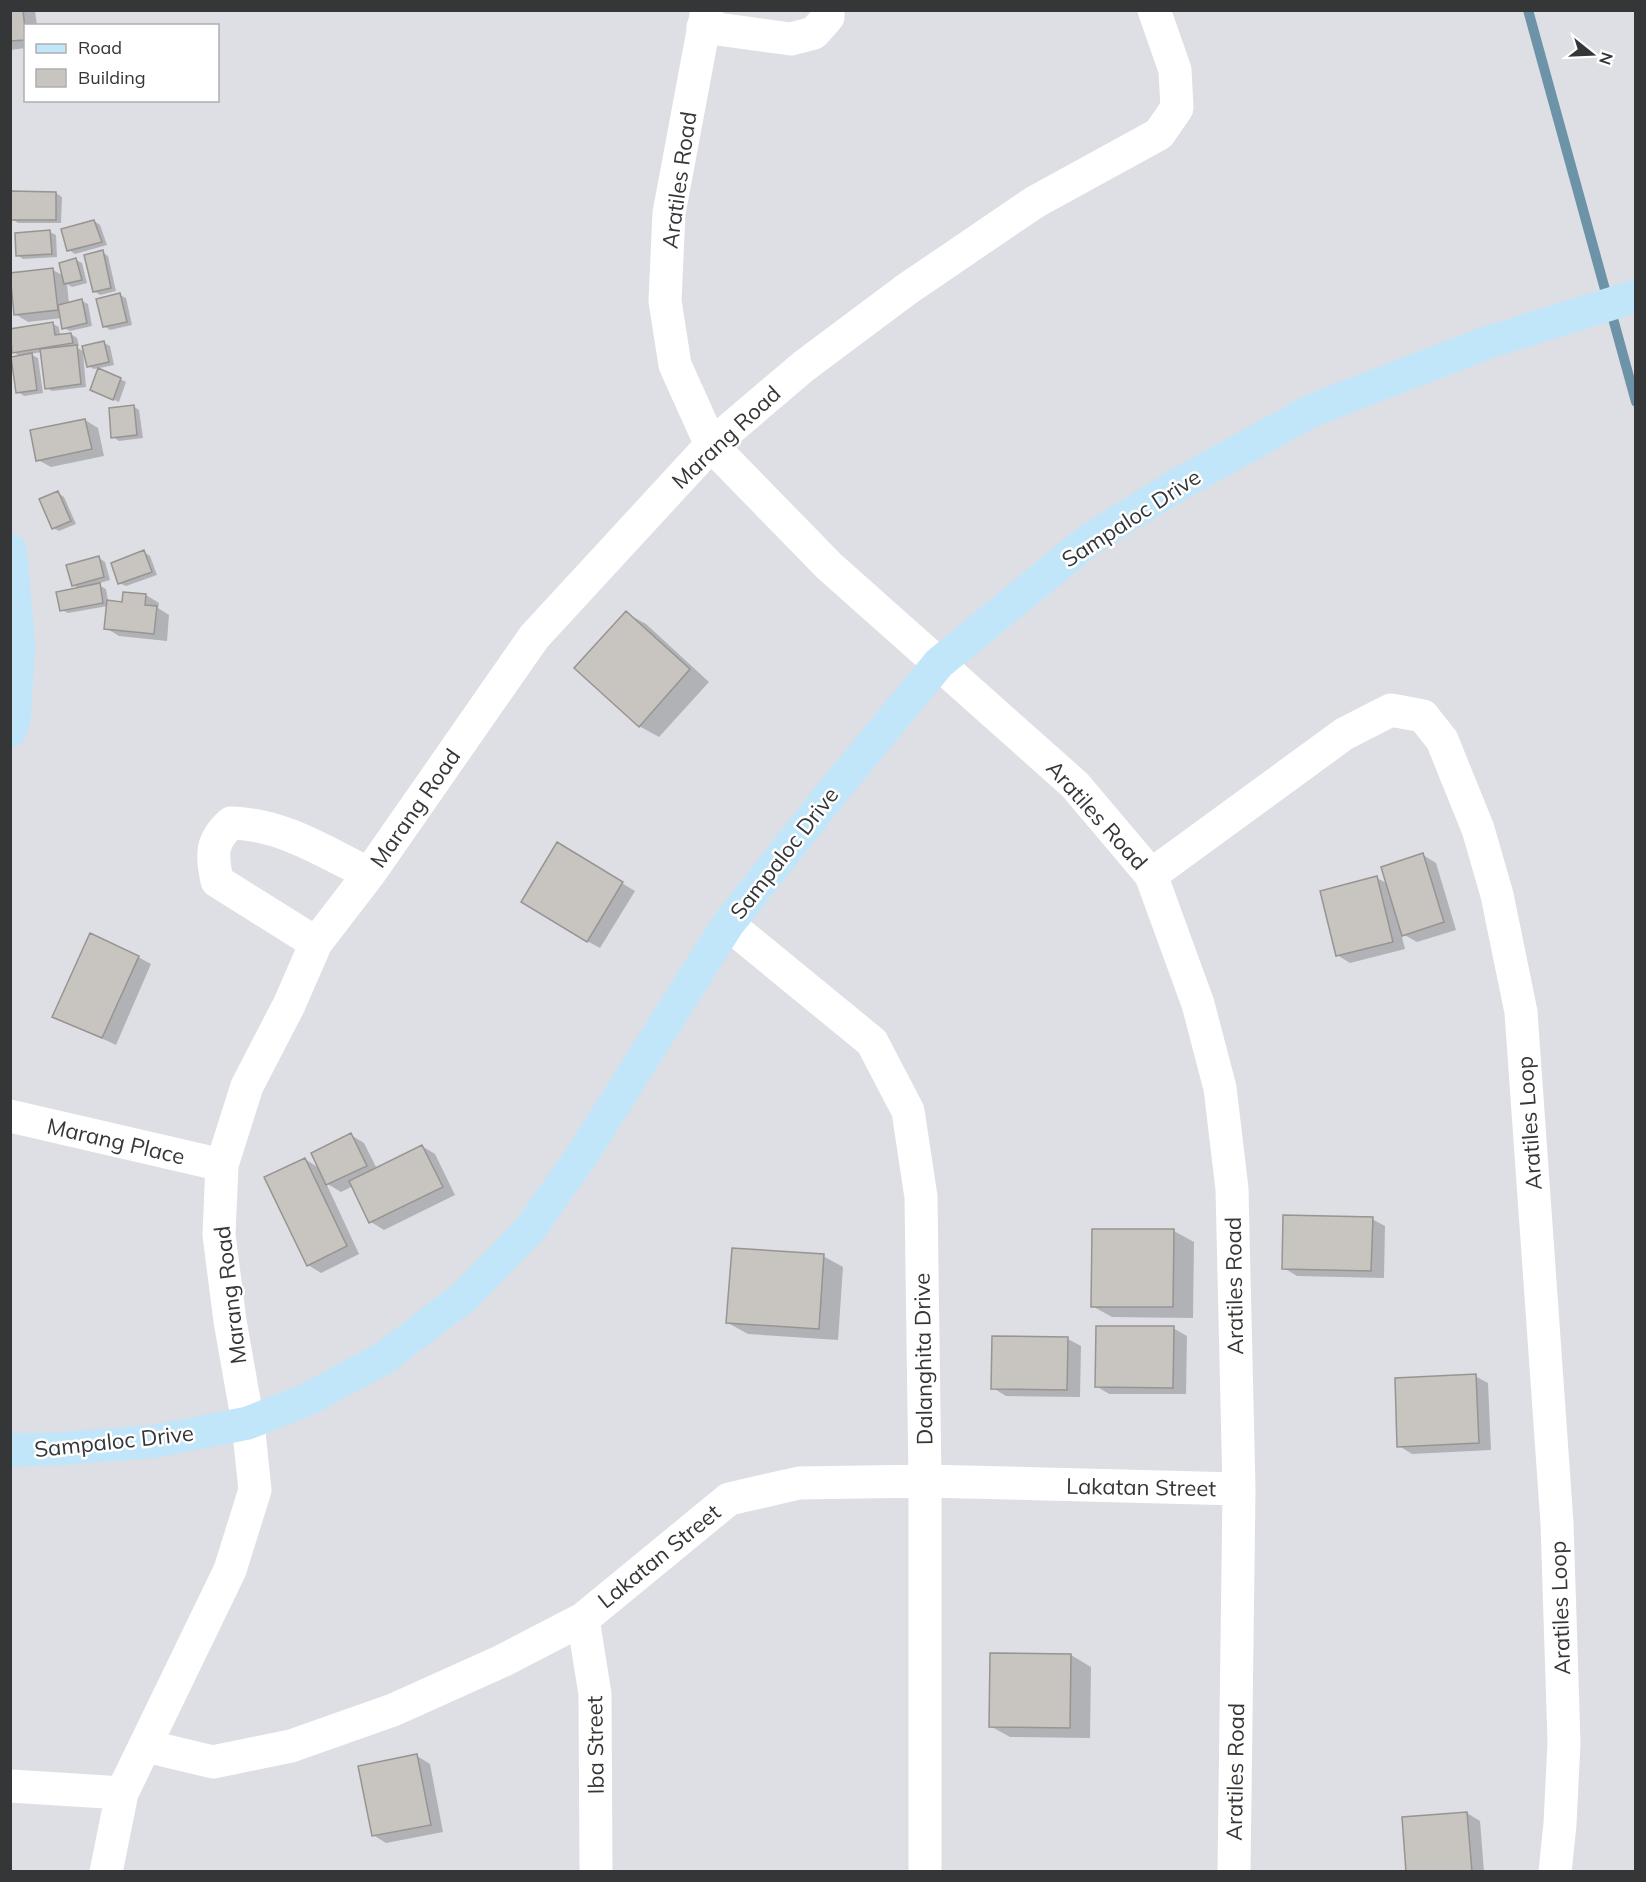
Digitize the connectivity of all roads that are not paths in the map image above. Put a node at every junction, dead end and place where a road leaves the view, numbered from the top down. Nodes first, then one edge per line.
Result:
1 (828, 10) edge
2 (1154, 10) edge
3 (705, 19) edge
4 (1635, 296) edge
5 (711, 445) junction
6 (10, 550) edge
7 (939, 663) junction
8 (10, 731) edge
9 (369, 874) junction
10 (1151, 875) junction
11 (728, 924) junction
12 (316, 943) junction
13 (10, 1116) edge
14 (222, 1165) junction
15 (248, 1423) junction
16 (10, 1450) edge
17 (925, 1481) junction
18 (1239, 1489) junction
19 (583, 1619) junction
20 (146, 1746) junction
21 (10, 1786) edge
22 (122, 1793) junction
23 (106, 1872) edge
24 (597, 1872) edge
25 (925, 1872) edge
26 (1233, 1872) edge
27 (1555, 1872) edge

1 - 3 street
2 - 5 street, Marang Road
3 - 5 street, Aratiles Road
4 - 7 street, Sampaloc Drive
5 - 7 street, Aratiles Road
5 - 9 street, Marang Road
6 - 8 street
7 - 10 street, Aratiles Road
7 - 11 street, Sampaloc Drive
9 - 12 street, Marang Road
9 - 12 street
10 - 18 street, Aratiles Road
10 - 27 street, Aratiles Loop
11 - 15 street, Sampaloc Drive
11 - 17 street, Dalanghita Drive
12 - 14 street, Marang Road
13 - 14 street, Marang Place
14 - 15 street, Marang Road
15 - 16 street, Sampaloc Drive
15 - 20 street, Marang Road
17 - 18 street, Lakatan Street
17 - 19 street, Lakatan Street
17 - 25 street, Dalanghita Drive
18 - 26 street, Aratiles Road
19 - 20 street, Lakatan Street
19 - 24 street, Iba Street
20 - 22 street, Marang Road
21 - 22 street
22 - 23 street, Marang Road

